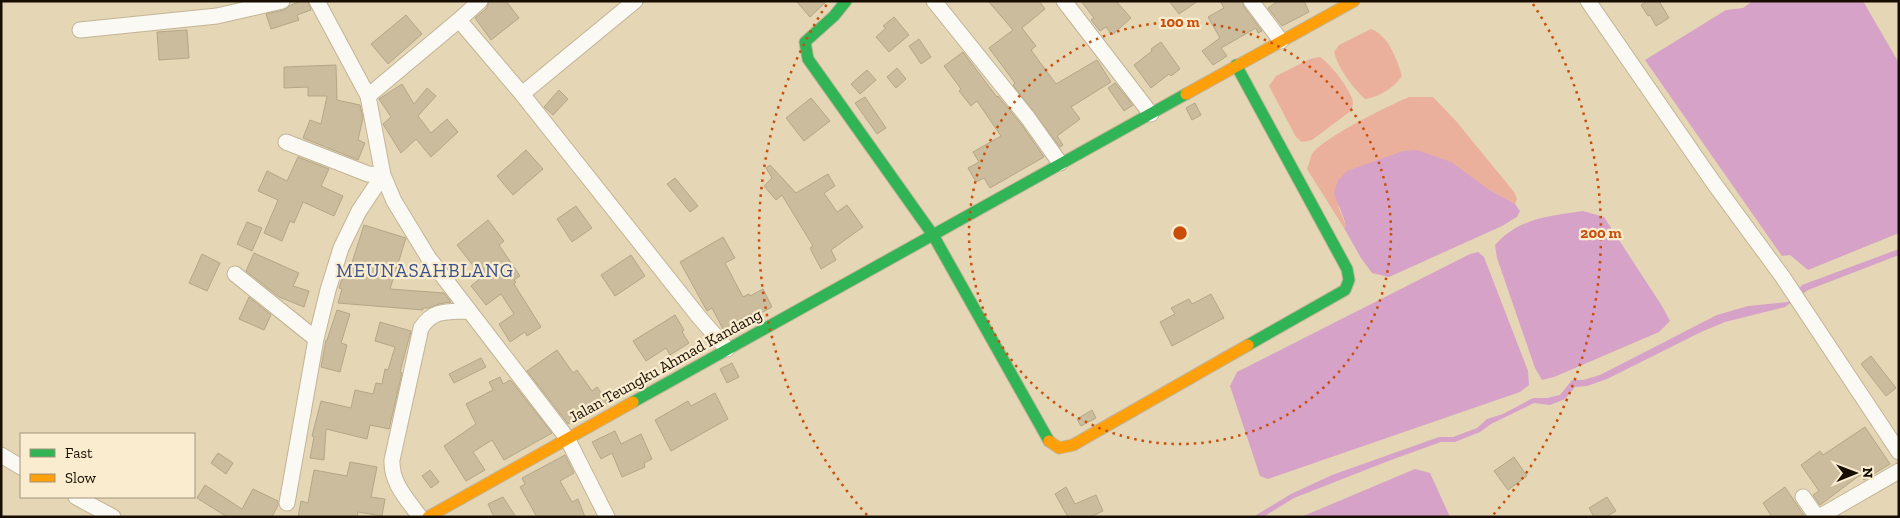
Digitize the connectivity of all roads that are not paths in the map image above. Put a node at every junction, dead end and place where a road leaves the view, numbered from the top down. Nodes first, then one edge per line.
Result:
1 (282, 1) edge
2 (318, 1) edge
3 (480, 1) edge
4 (635, 1) edge
5 (846, 1) edge
6 (934, 1) edge
7 (1064, 1) edge
8 (1251, 1) edge
9 (1354, 1) edge
10 (1588, 1) edge
11 (459, 20) junction
12 (80, 30) dead end
13 (1281, 41) junction
14 (1236, 65) junction
15 (522, 94) junction
16 (368, 96) junction
17 (1151, 114) junction
18 (286, 142) dead end
19 (1060, 163) junction
20 (383, 176) junction
21 (925, 239) junction
22 (235, 274) dead end
23 (468, 311) junction
24 (316, 339) junction
25 (727, 349) junction
26 (567, 438) junction
27 (1899, 452) edge
28 (1, 455) edge
29 (20, 466) edge
30 (1899, 471) edge
31 (1803, 497) dead end
32 (78, 498) edge
33 (287, 503) dead end
34 (435, 515) edge
35 (113, 517) edge
36 (420, 517) edge
37 (607, 517) edge
38 (1818, 517) edge

1 - 12 street
2 - 16 street
3 - 11 street
4 - 15 street
5 - 21 street
6 - 19 street
7 - 17 street
8 - 13 street
9 - 13 street, Jalan Teungku Ahmad Kandang
10 - 27 street
11 - 15 street
11 - 16 street
13 - 14 street, Jalan Teungku Ahmad Kandang
14 - 17 street, Jalan Teungku Ahmad Kandang
14 - 21 street
15 - 25 street
16 - 20 street
17 - 19 street, Jalan Teungku Ahmad Kandang
18 - 20 street
19 - 21 street, Jalan Teungku Ahmad Kandang
20 - 23 street
20 - 24 street
21 - 25 street, Jalan Teungku Ahmad Kandang
22 - 24 street
23 - 26 street
23 - 36 street
24 - 33 street
25 - 26 street, Jalan Teungku Ahmad Kandang
26 - 34 street, Jalan Teungku Ahmad Kandang
26 - 37 street
28 - 29 street
30 - 38 street
31 - 38 street
32 - 35 street

